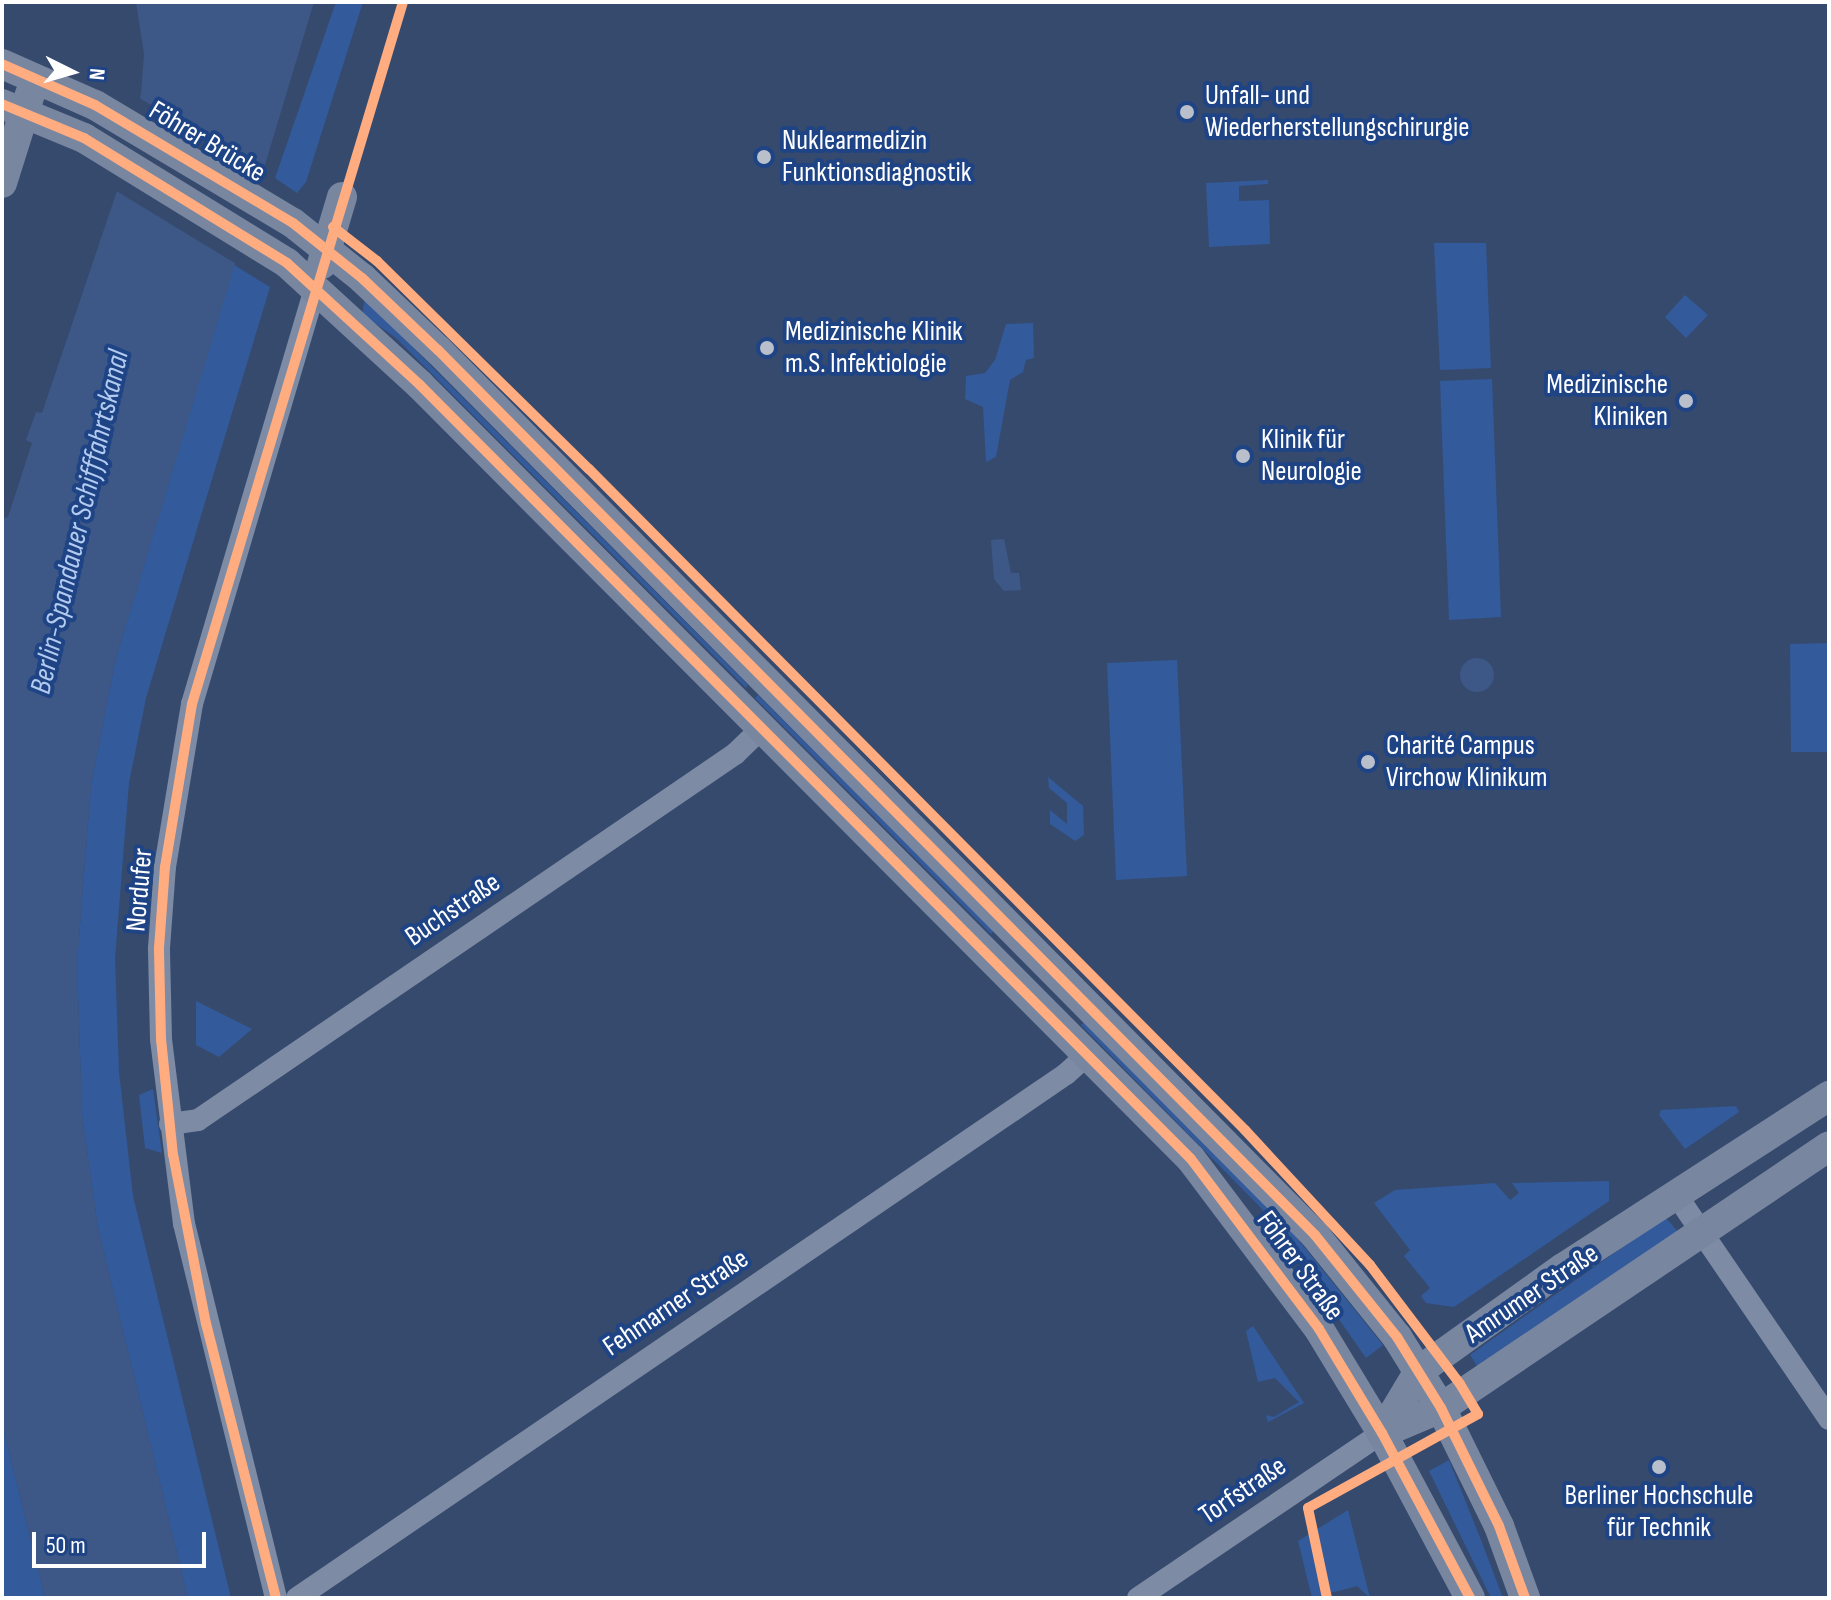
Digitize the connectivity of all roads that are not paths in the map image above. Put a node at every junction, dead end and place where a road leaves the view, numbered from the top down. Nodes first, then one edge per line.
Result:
1 (2, 64) edge
2 (36, 77) junction
3 (13, 108) edge
4 (2, 183) edge
5 (342, 197) dead end
6 (293, 223) joint
7 (327, 247) junction
8 (315, 289) junction
9 (762, 728) junction
10 (1087, 1055) junction
11 (1829, 1096) edge
12 (170, 1124) junction
13 (1829, 1146) edge
14 (1677, 1196) junction
15 (1701, 1234) junction
16 (1419, 1371) junction
17 (1441, 1408) junction
18 (1829, 1419) edge
19 (1382, 1433) junction
20 (276, 1598) edge
21 (297, 1598) edge
22 (1138, 1598) edge
23 (1470, 1598) edge
24 (1525, 1598) edge

1 - 2 main road, Föhrer Brücke
2 - 3 main road
2 - 6 main road, Föhrer Brücke
3 - 4 main road
3 - 8 main road, Föhrer Straße
5 - 7 main road, Nordufer
6 - 7 main road, Föhrer Straße
7 - 8 main road, Nordufer
7 - 16 main road, Föhrer Straße
8 - 9 main road, Föhrer Straße
8 - 12 street, Nordufer
9 - 10 main road, Föhrer Straße
9 - 12 street, Buchstraße
10 - 19 main road, Föhrer Straße
10 - 21 street, Fehmarner Straße
11 - 14 main road, Amrumer Straße
12 - 20 street, Nordufer
13 - 15 main road, Amrumer Straße
14 - 15 street
14 - 16 main road, Amrumer Straße
15 - 17 main road, Amrumer Straße
15 - 18 street
16 - 17 main road, Föhrer Straße
16 - 19 main road, Amrumer Straße
17 - 19 main road, Amrumer Straße
17 - 24 main road, Föhrer Straße
19 - 22 street, Torfstraße
19 - 23 main road, Föhrer Straße

